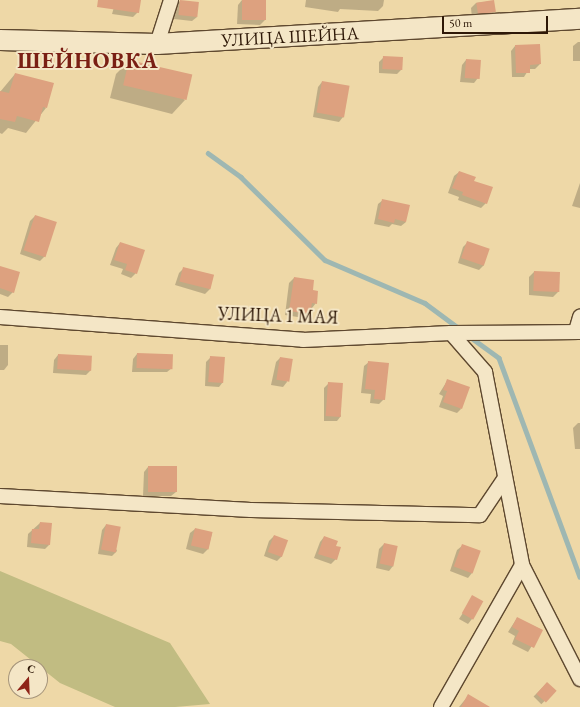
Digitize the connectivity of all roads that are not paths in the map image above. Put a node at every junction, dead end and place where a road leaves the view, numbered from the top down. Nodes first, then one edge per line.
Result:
1 (171, 0) edge
2 (580, 19) edge
3 (0, 40) edge
4 (157, 44) junction
5 (0, 316) edge
6 (580, 317) edge
7 (578, 331) edge
8 (451, 333) junction
9 (505, 478) junction
10 (0, 496) edge
11 (522, 565) junction
12 (580, 679) edge
13 (441, 707) edge

1 - 4 street
2 - 4 street, УЛИЦА ШЕЙНА
3 - 4 street, УЛИЦА ШЕЙНА
5 - 8 street, УЛИЦА 1 МАЯ
6 - 7 street
7 - 8 street, УЛИЦА 1 МАЯ
8 - 9 street
9 - 10 street
9 - 11 street
11 - 12 street
11 - 13 street

